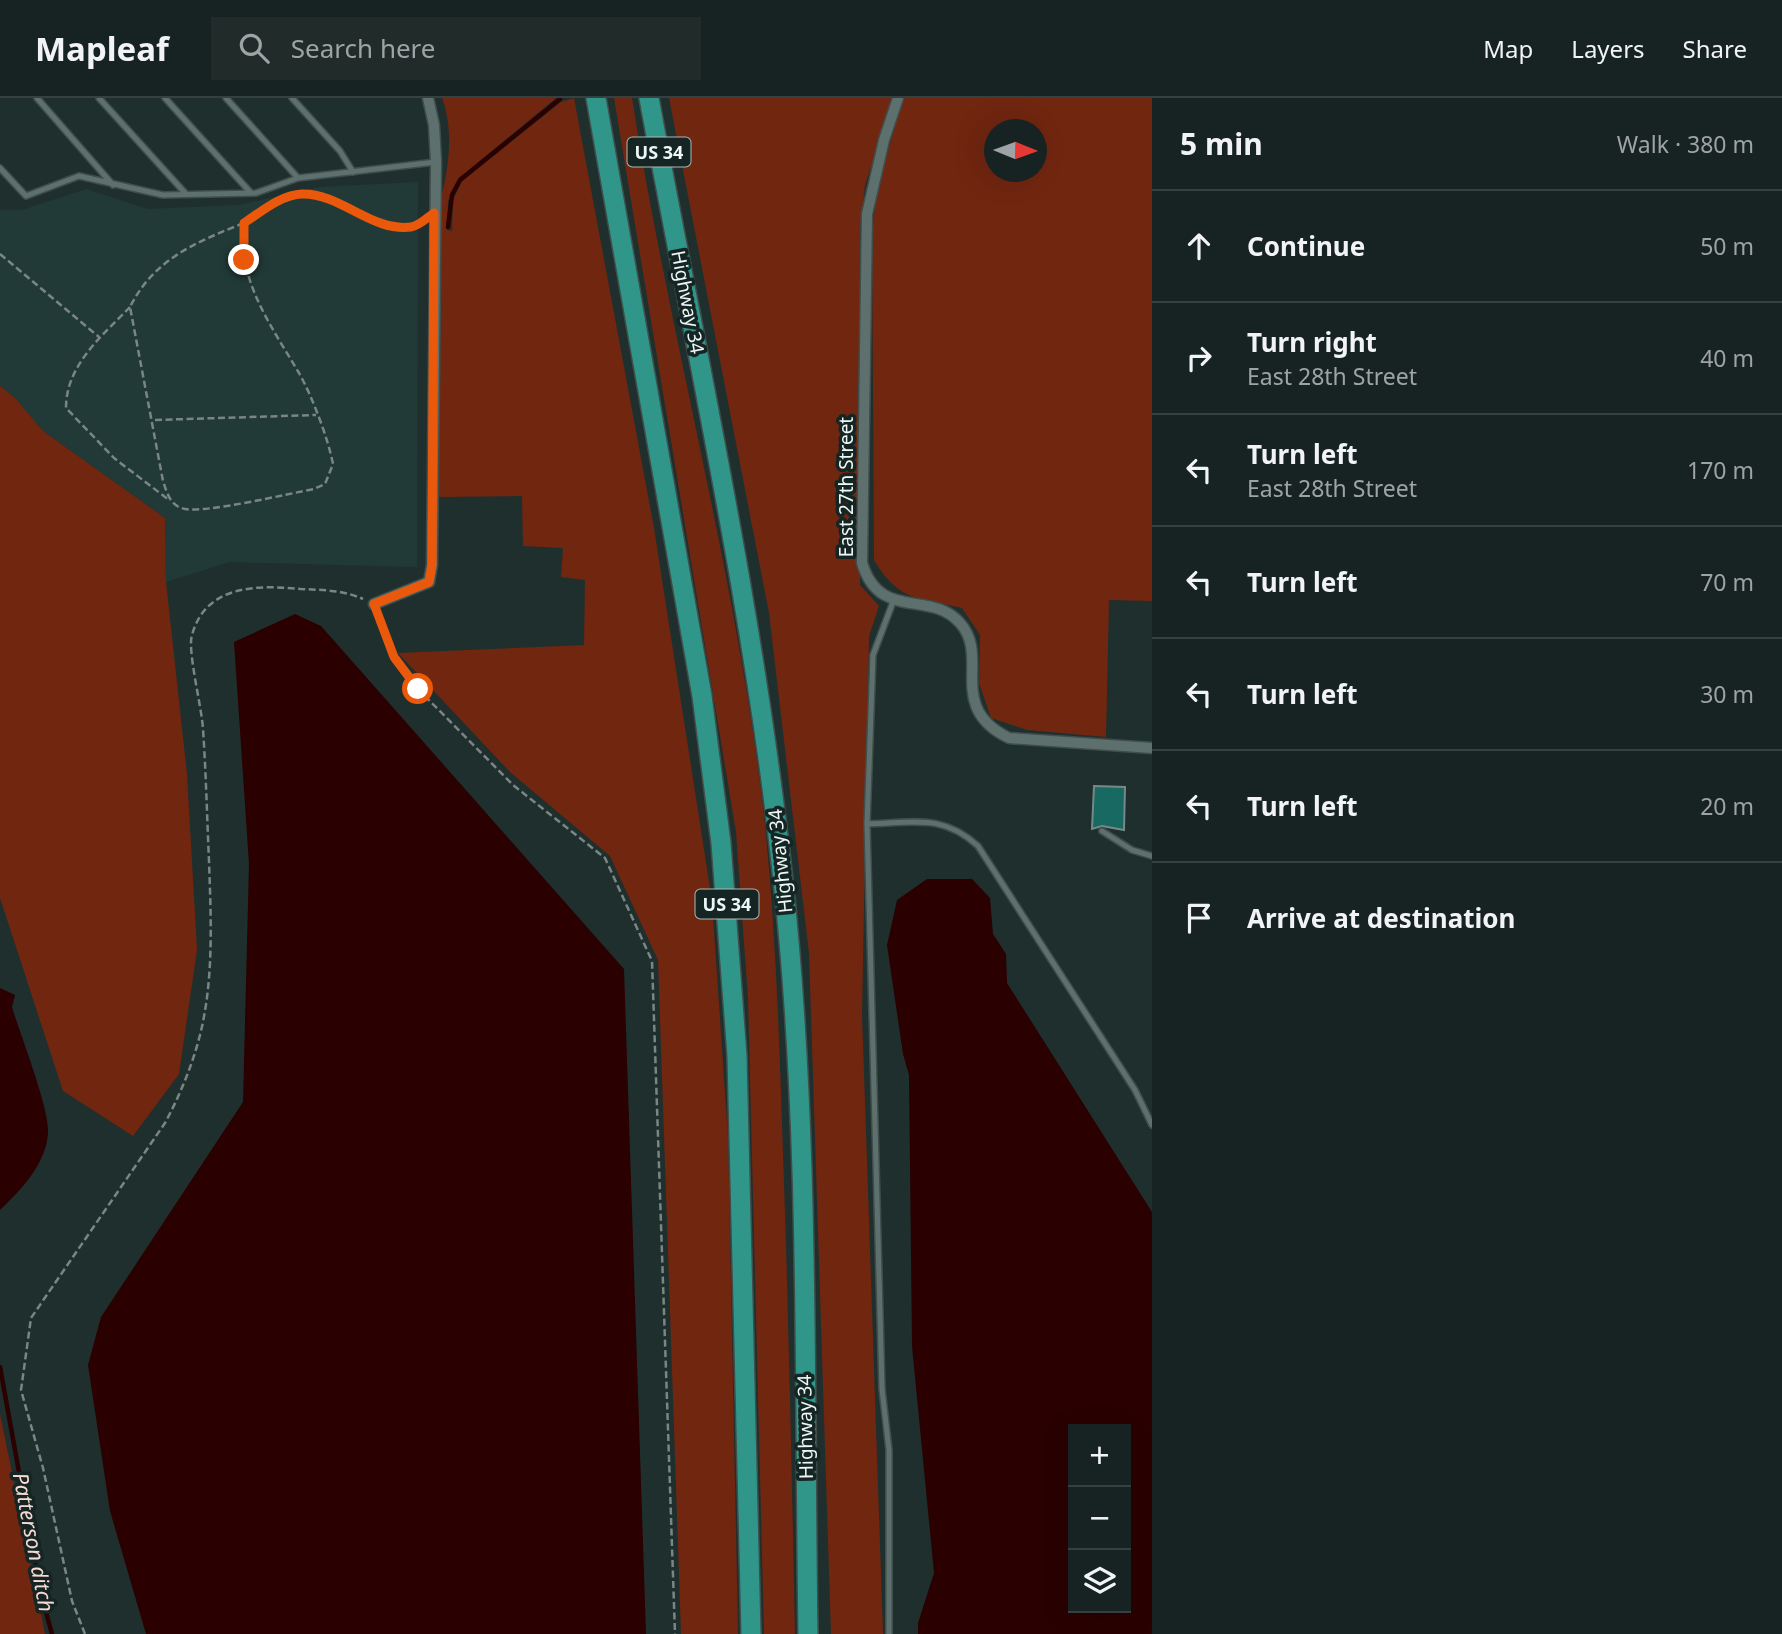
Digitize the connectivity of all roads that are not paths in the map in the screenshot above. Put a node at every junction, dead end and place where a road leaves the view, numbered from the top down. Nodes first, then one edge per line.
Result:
1 (37, 98) edge
2 (99, 98) edge
3 (165, 98) edge
4 (226, 98) edge
5 (292, 98) edge
6 (428, 98) edge
7 (596, 98) edge
8 (649, 98) edge
9 (898, 98) edge
10 (436, 162) junction
11 (0, 168) edge
12 (353, 172) junction
13 (298, 178) junction
14 (114, 186) junction
15 (251, 193) junction
16 (186, 194) junction
17 (893, 602) junction
18 (374, 604) road end
19 (1152, 748) edge
20 (867, 824) junction
21 (1102, 831) dead end
22 (1152, 856) edge
23 (1152, 1125) edge
24 (751, 1634) edge
25 (808, 1634) edge
26 (890, 1634) edge

1 - 14 lane
2 - 16 lane
3 - 15 lane
4 - 13 lane
5 - 12 lane
6 - 10 street
7 - 24 highway, US 34
8 - 25 highway, Highway 34 / US 34
9 - 17 street, East 27th Street
10 - 12 lane
10 - 18 street
11 - 14 lane
12 - 13 lane
13 - 15 lane
14 - 16 lane
15 - 16 lane
17 - 19 street
17 - 20 lane
20 - 23 lane
20 - 26 lane
21 - 22 lane

